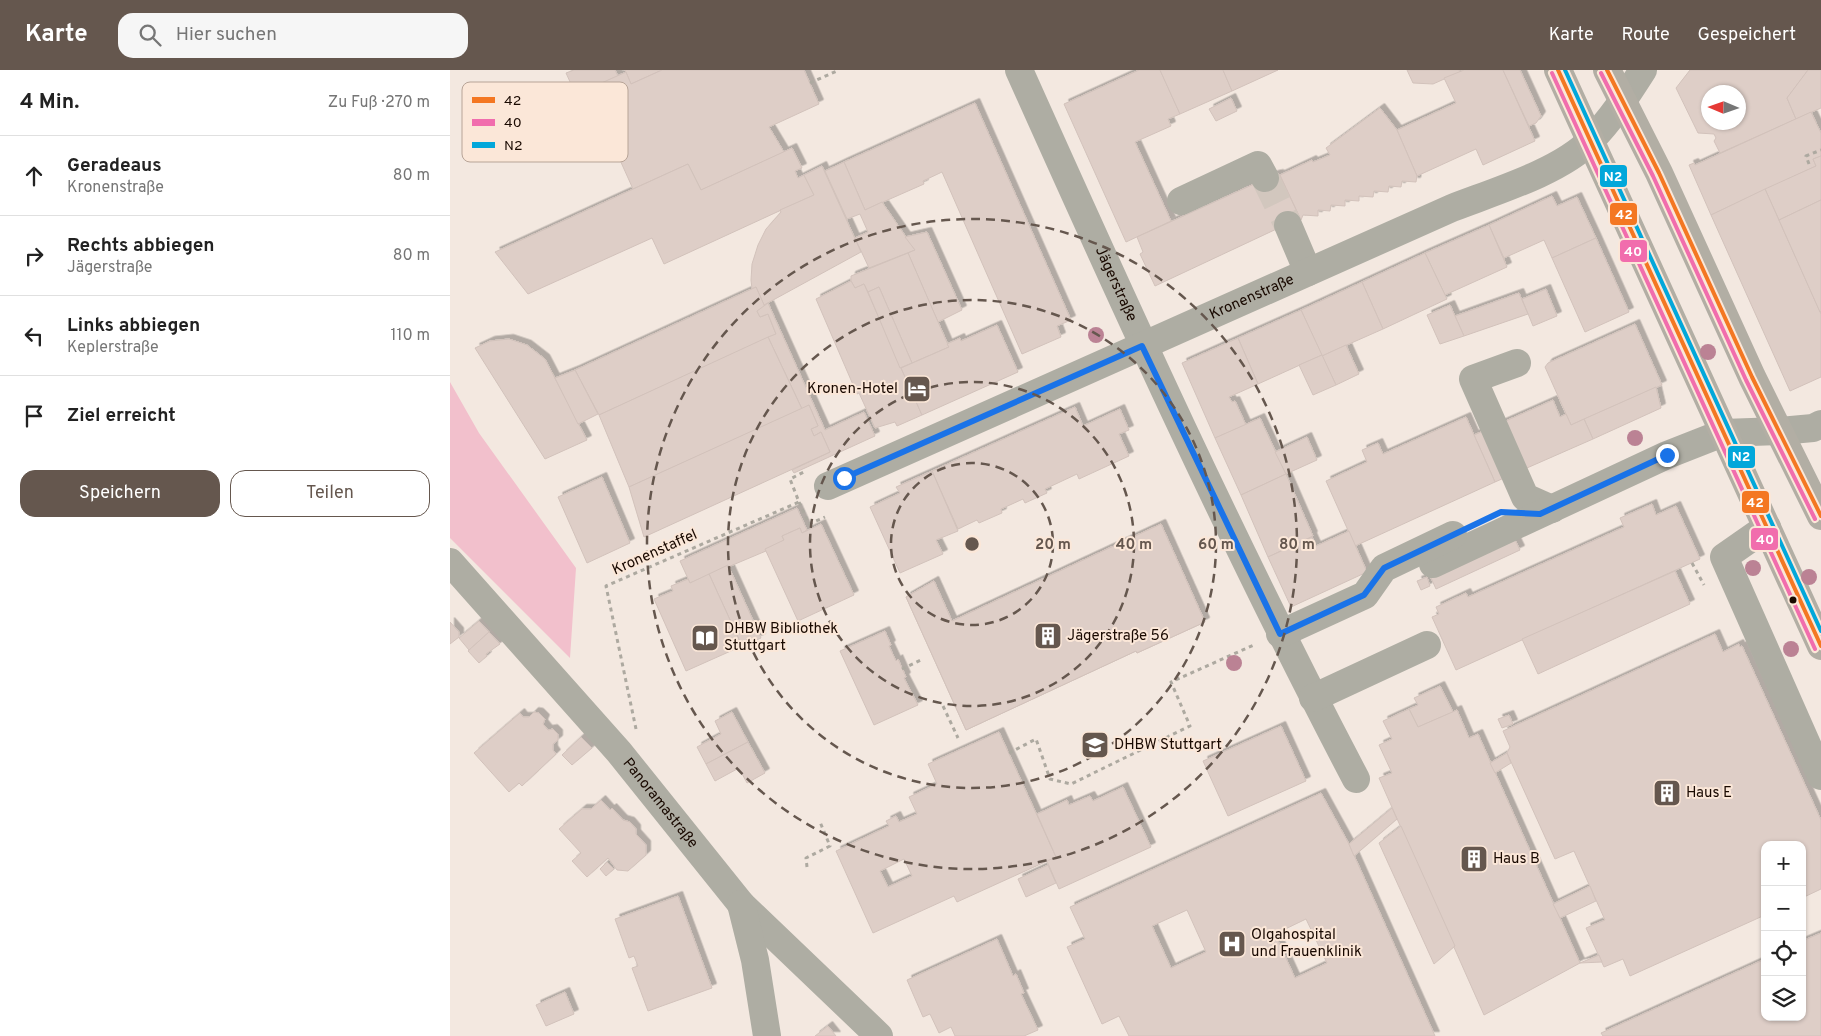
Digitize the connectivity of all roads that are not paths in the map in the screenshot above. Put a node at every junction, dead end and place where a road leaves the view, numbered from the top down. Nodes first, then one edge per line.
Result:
1 (1019, 70) edge
2 (1558, 70) edge
3 (1608, 70) edge
4 (1643, 70) edge
5 (1624, 101) junction
6 (1589, 142) junction
7 (1265, 178) tunnel mouth
8 (1181, 201) dead end
9 (1288, 225) tunnel mouth
10 (1308, 272) junction
11 (1142, 346) junction
12 (1517, 363) dead end
13 (1821, 424) edge
14 (1780, 431) junction
15 (1722, 433) junction
16 (828, 486) dead end
17 (1546, 511) junction
18 (1821, 516) edge
19 (1767, 527) junction
20 (450, 562) edge
21 (1433, 564) dead end
22 (1280, 634) junction
23 (1427, 645) dead end
24 (1821, 646) edge
25 (1314, 698) junction
26 (1821, 776) edge
27 (1356, 779) dead end
28 (741, 904) junction
29 (767, 1036) edge
30 (879, 1036) edge

1 - 11 street, Jägerstraße
2 - 6 main road
3 - 5 main road
4 - 5 street, Kronenstraße
5 - 6 street, Kronenstraße
5 - 14 main road
6 - 10 street, Kronenstraße
6 - 15 main road
7 - 8 street
9 - 10 street
10 - 11 street, Kronenstraße
11 - 16 street, Kronenstraße
11 - 22 street, Jägerstraße
12 - 17 street
13 - 14 street
14 - 15 street
14 - 18 main road
15 - 17 street
15 - 19 main road
17 - 21 street
17 - 22 street
19 - 24 main road
19 - 26 street
20 - 28 street, Panoramastraße
22 - 25 street, Jägerstraße
23 - 25 street
25 - 27 street, Jägerstraße
28 - 29 street
28 - 30 street, Panoramastraße

